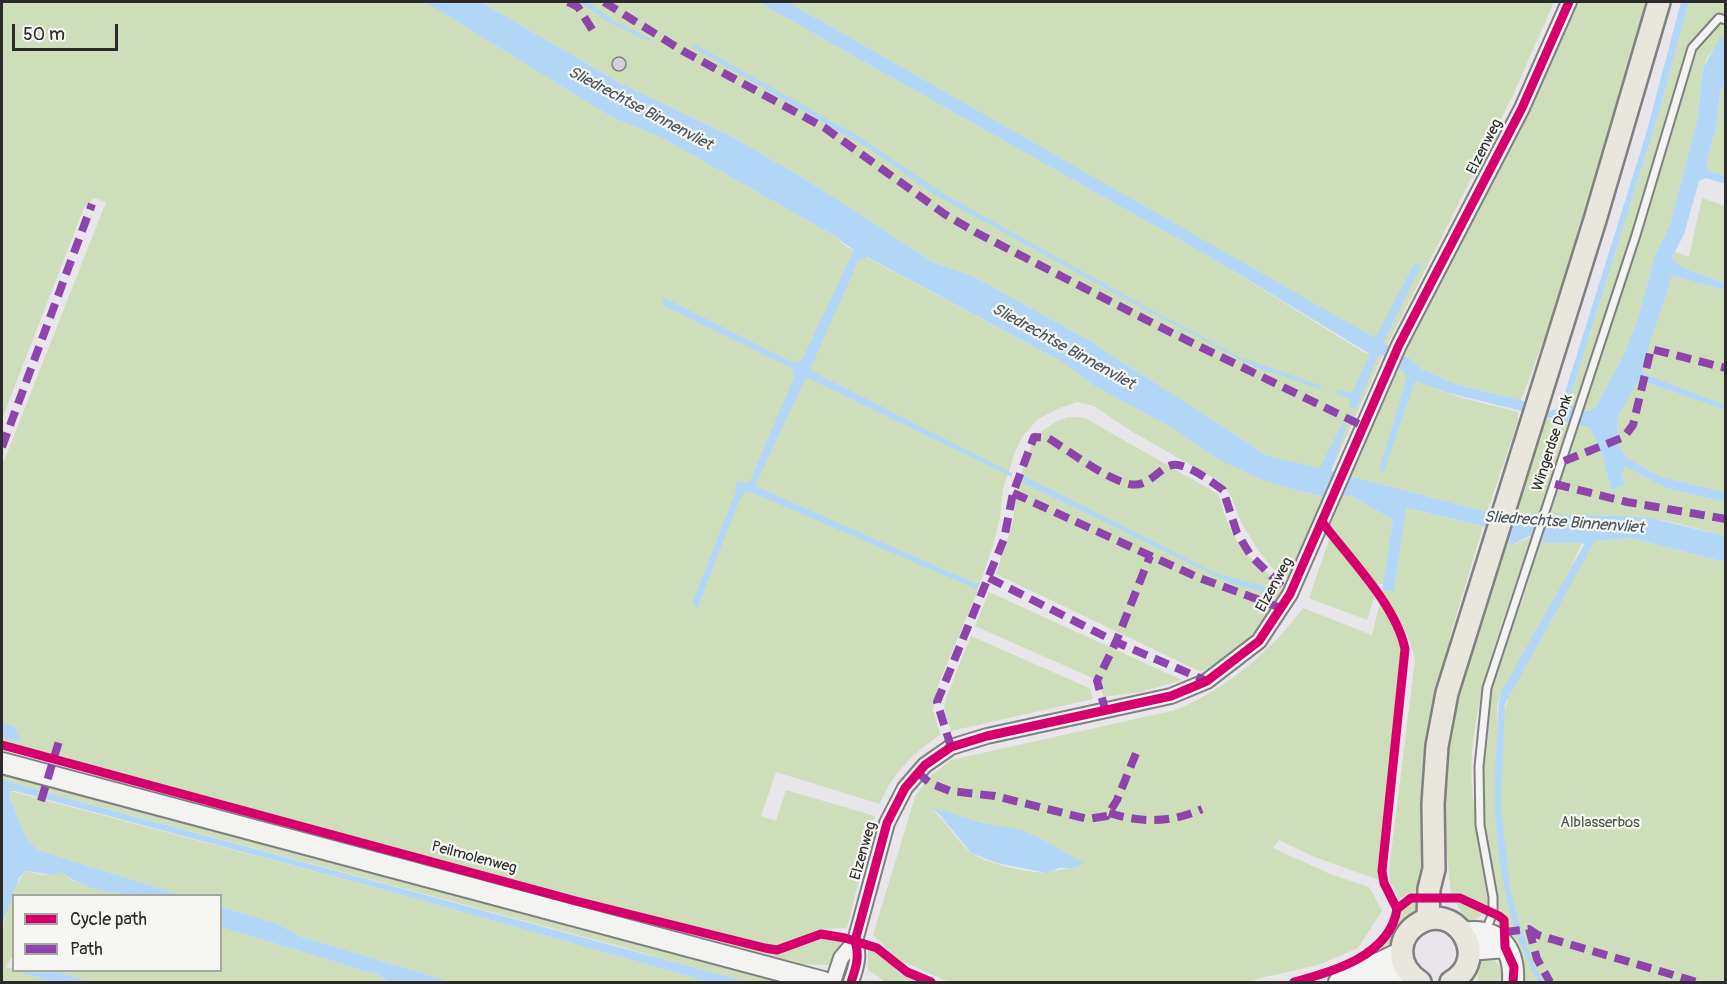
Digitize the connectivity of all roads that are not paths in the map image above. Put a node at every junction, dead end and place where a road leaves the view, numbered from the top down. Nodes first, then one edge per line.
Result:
1 (1569, 2) edge
2 (1659, 2) edge
3 (1722, 19) edge
4 (2, 763) edge
5 (1436, 920) junction
6 (1486, 933) junction
7 (855, 941) junction
8 (1466, 942) junction
9 (1505, 947) junction
10 (1409, 968) edge
11 (1458, 980) edge
12 (1343, 981) edge
13 (823, 982) edge
14 (833, 982) edge
15 (851, 982) edge
16 (1513, 982) edge

1 - 7 street, Elzenweg
2 - 5 main road
3 - 6 lane, Wingerdse Donk
4 - 13 main road
5 - 8 main road
5 - 10 main road
6 - 8 main road
6 - 9 main road
7 - 14 street, Elzenweg
7 - 15 street, Elzenweg
8 - 9 main road
8 - 11 main road
9 - 16 main road
10 - 12 main road

